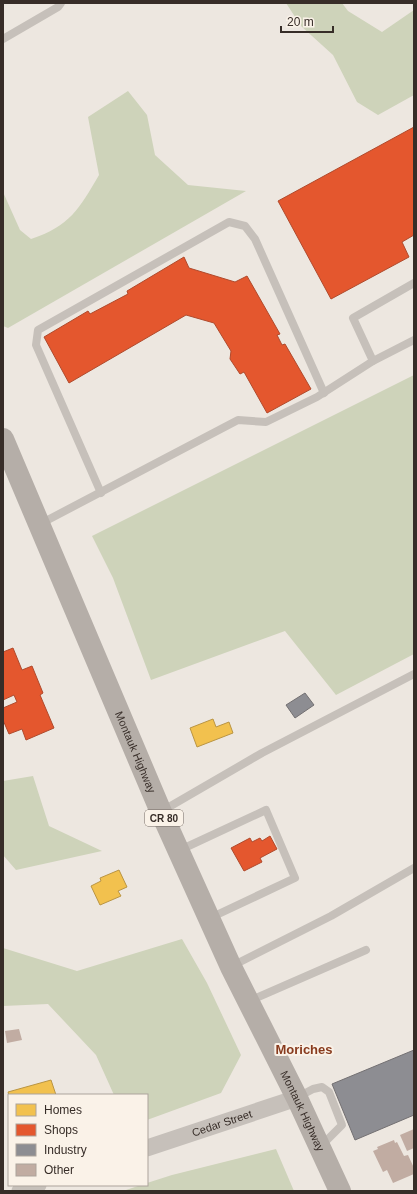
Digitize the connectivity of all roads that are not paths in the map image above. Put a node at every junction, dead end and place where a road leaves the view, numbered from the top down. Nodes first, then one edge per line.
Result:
1 (61, 3) edge
2 (3, 39) edge
3 (414, 283) edge
4 (414, 340) edge
5 (373, 361) junction
6 (324, 393) junction
7 (3, 439) edge
8 (100, 493) junction
9 (39, 525) junction
10 (414, 674) edge
11 (161, 812) junction
12 (179, 850) junction
13 (414, 868) edge
14 (209, 918) junction
15 (366, 950) dead end
16 (231, 967) junction
17 (249, 1002) junction
18 (297, 1098) junction
19 (321, 1147) junction
20 (148, 1148) edge
21 (35, 1186) edge
22 (20, 1191) edge
23 (340, 1191) edge

1 - 2 lane
3 - 5 lane
4 - 5 lane
5 - 6 lane
6 - 8 lane
6 - 8 lane
7 - 9 main road, Montauk Highway / CR 80
8 - 9 lane
9 - 11 main road, Montauk Highway / CR 80
10 - 11 lane
11 - 12 main road, Montauk Highway / CR 80
12 - 14 main road, Montauk Highway / CR 80
12 - 14 lane
13 - 16 lane
14 - 16 main road, Montauk Highway / CR 80
15 - 17 lane
16 - 17 main road, Montauk Highway / CR 80
17 - 18 main road, Montauk Highway / CR 80
18 - 19 main road, Montauk Highway / CR 80
18 - 19 lane
18 - 20 street, Cedar Street
19 - 23 main road, Montauk Highway / CR 80
21 - 22 street

